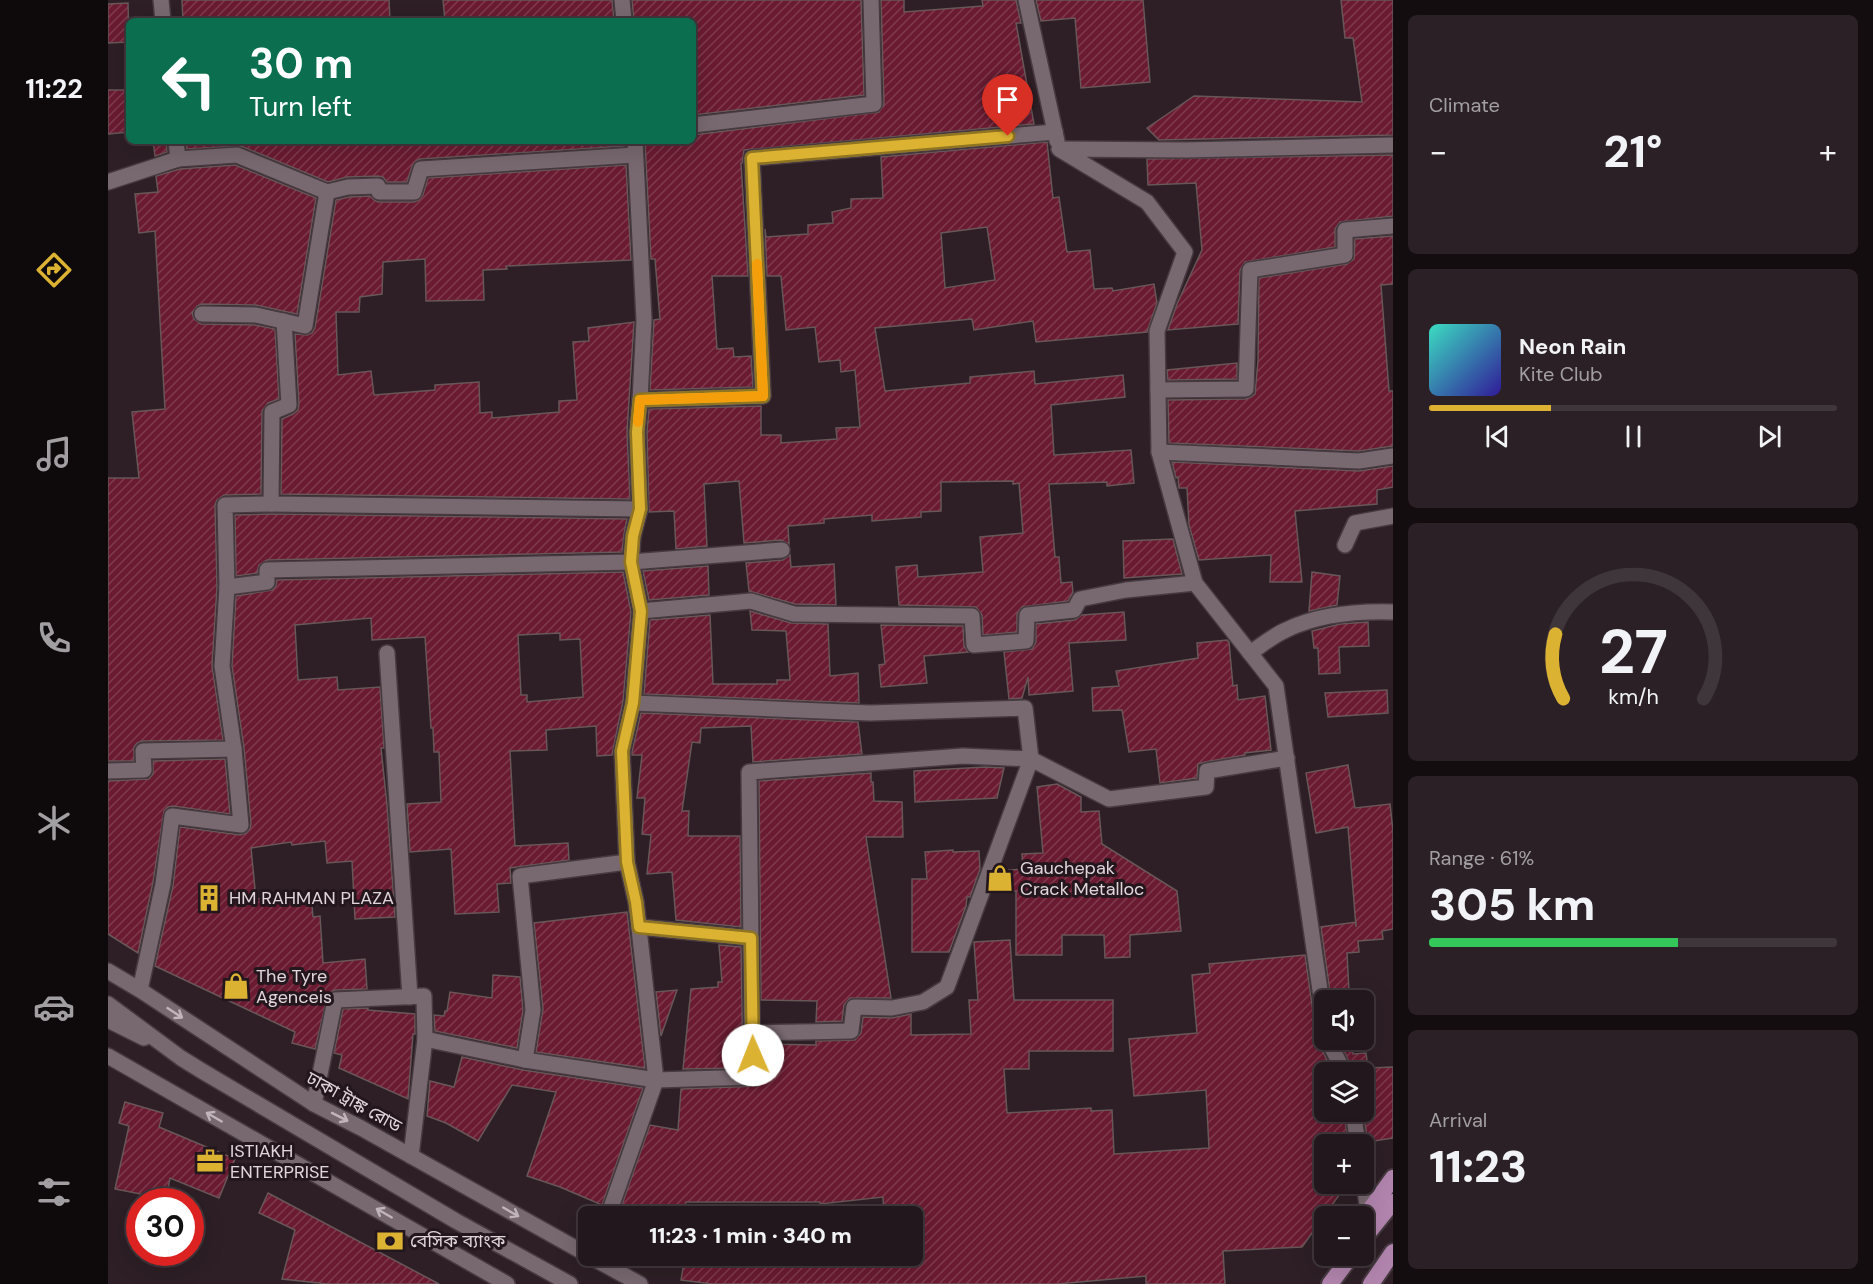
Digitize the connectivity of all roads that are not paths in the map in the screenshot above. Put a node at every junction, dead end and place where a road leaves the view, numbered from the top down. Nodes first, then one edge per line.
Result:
1 (161, 0) edge
2 (622, 0) edge
3 (871, 0) edge
4 (1026, 0) edge
5 (163, 18) edge
6 (624, 18) edge
7 (696, 125) edge
8 (1055, 132) junction
9 (176, 144) edge
10 (1393, 146) edge
11 (635, 148) edge
12 (1059, 150) junction
13 (178, 159) junction
14 (108, 182) edge
15 (327, 192) junction
16 (1393, 226) edge
17 (202, 314) dead end
18 (284, 321) junction
19 (1158, 390) junction
20 (640, 400) junction
21 (1160, 452) junction
22 (1393, 456) edge
23 (271, 504) junction
24 (640, 509) junction
25 (1393, 516) edge
26 (1345, 545) dead end
27 (782, 550) dead end
28 (631, 562) junction
29 (1195, 583) junction
30 (227, 587) junction
31 (641, 611) junction
32 (1393, 612) edge
33 (387, 653) dead end
34 (1250, 653) junction
35 (633, 703) junction
36 (234, 749) junction
37 (1287, 758) junction
38 (1031, 759) junction
39 (108, 771) edge
40 (627, 862) junction
41 (639, 927) junction
42 (751, 938) junction
43 (108, 971) edge
44 (140, 990) junction
45 (1320, 990) edge
46 (410, 997) junction
47 (108, 1004) edge
48 (108, 1020) edge
49 (752, 1033) junction
50 (425, 1039) junction
51 (108, 1056) edge
52 (181, 1058) junction
53 (525, 1060) junction
54 (656, 1080) junction
55 (314, 1104) junction
56 (411, 1156) junction
57 (1393, 1178) edge
58 (1393, 1202) edge
59 (612, 1206) edge
60 (1373, 1206) edge
61 (1374, 1226) edge
62 (578, 1249) edge
63 (1393, 1252) edge
64 (608, 1266) edge
65 (1332, 1266) edge
66 (1344, 1266) edge
67 (1393, 1267) edge
68 (507, 1284) edge
69 (570, 1284) edge
70 (640, 1284) edge
71 (1320, 1284) edge
72 (1330, 1284) edge
73 (1371, 1284) edge
74 (1377, 1284) edge

1 - 5 street
2 - 6 street
3 - 7 street
4 - 8 street
8 - 12 street
8 - 20 street
9 - 13 street
10 - 12 street
11 - 15 street
11 - 20 street
12 - 19 street
13 - 14 street
13 - 15 street
15 - 18 street
16 - 19 street
17 - 18 street
18 - 23 street
19 - 21 street
20 - 24 street
21 - 22 street
21 - 29 street
23 - 24 street
23 - 30 street
24 - 28 street
25 - 26 street
27 - 28 street
28 - 30 street
28 - 31 street
29 - 31 street
29 - 34 street
30 - 36 street
31 - 35 street
32 - 34 street
33 - 46 street
34 - 37 street
35 - 38 street
35 - 40 street
36 - 39 street
36 - 44 street
37 - 38 street
37 - 45 street
38 - 42 street
38 - 49 street
40 - 41 street
40 - 53 street
41 - 42 street
41 - 54 street
42 - 49 street
43 - 44 street, ঢাকা ট্রাঙ্ক রোড
44 -> 55 street, ঢাকা ট্রাঙ্ক রোড
46 - 50 street
46 - 55 street
47 - 52 street
48 - 52 street
49 - 54 street
50 - 53 street
50 - 56 street
68 -> 51 street
52 - 69 street
53 - 54 street
54 - 59 street
55 -> 56 street, ঢাকা ট্রাঙ্ক রোড
56 -> 62 street, ঢাকা ট্রাঙ্ক রোড
57 - 60 highway
58 - 61 highway
63 - 73 highway
64 - 70 street, ঢাকা ট্রাঙ্ক রোড
65 - 71 highway
66 - 72 highway
67 - 74 highway

